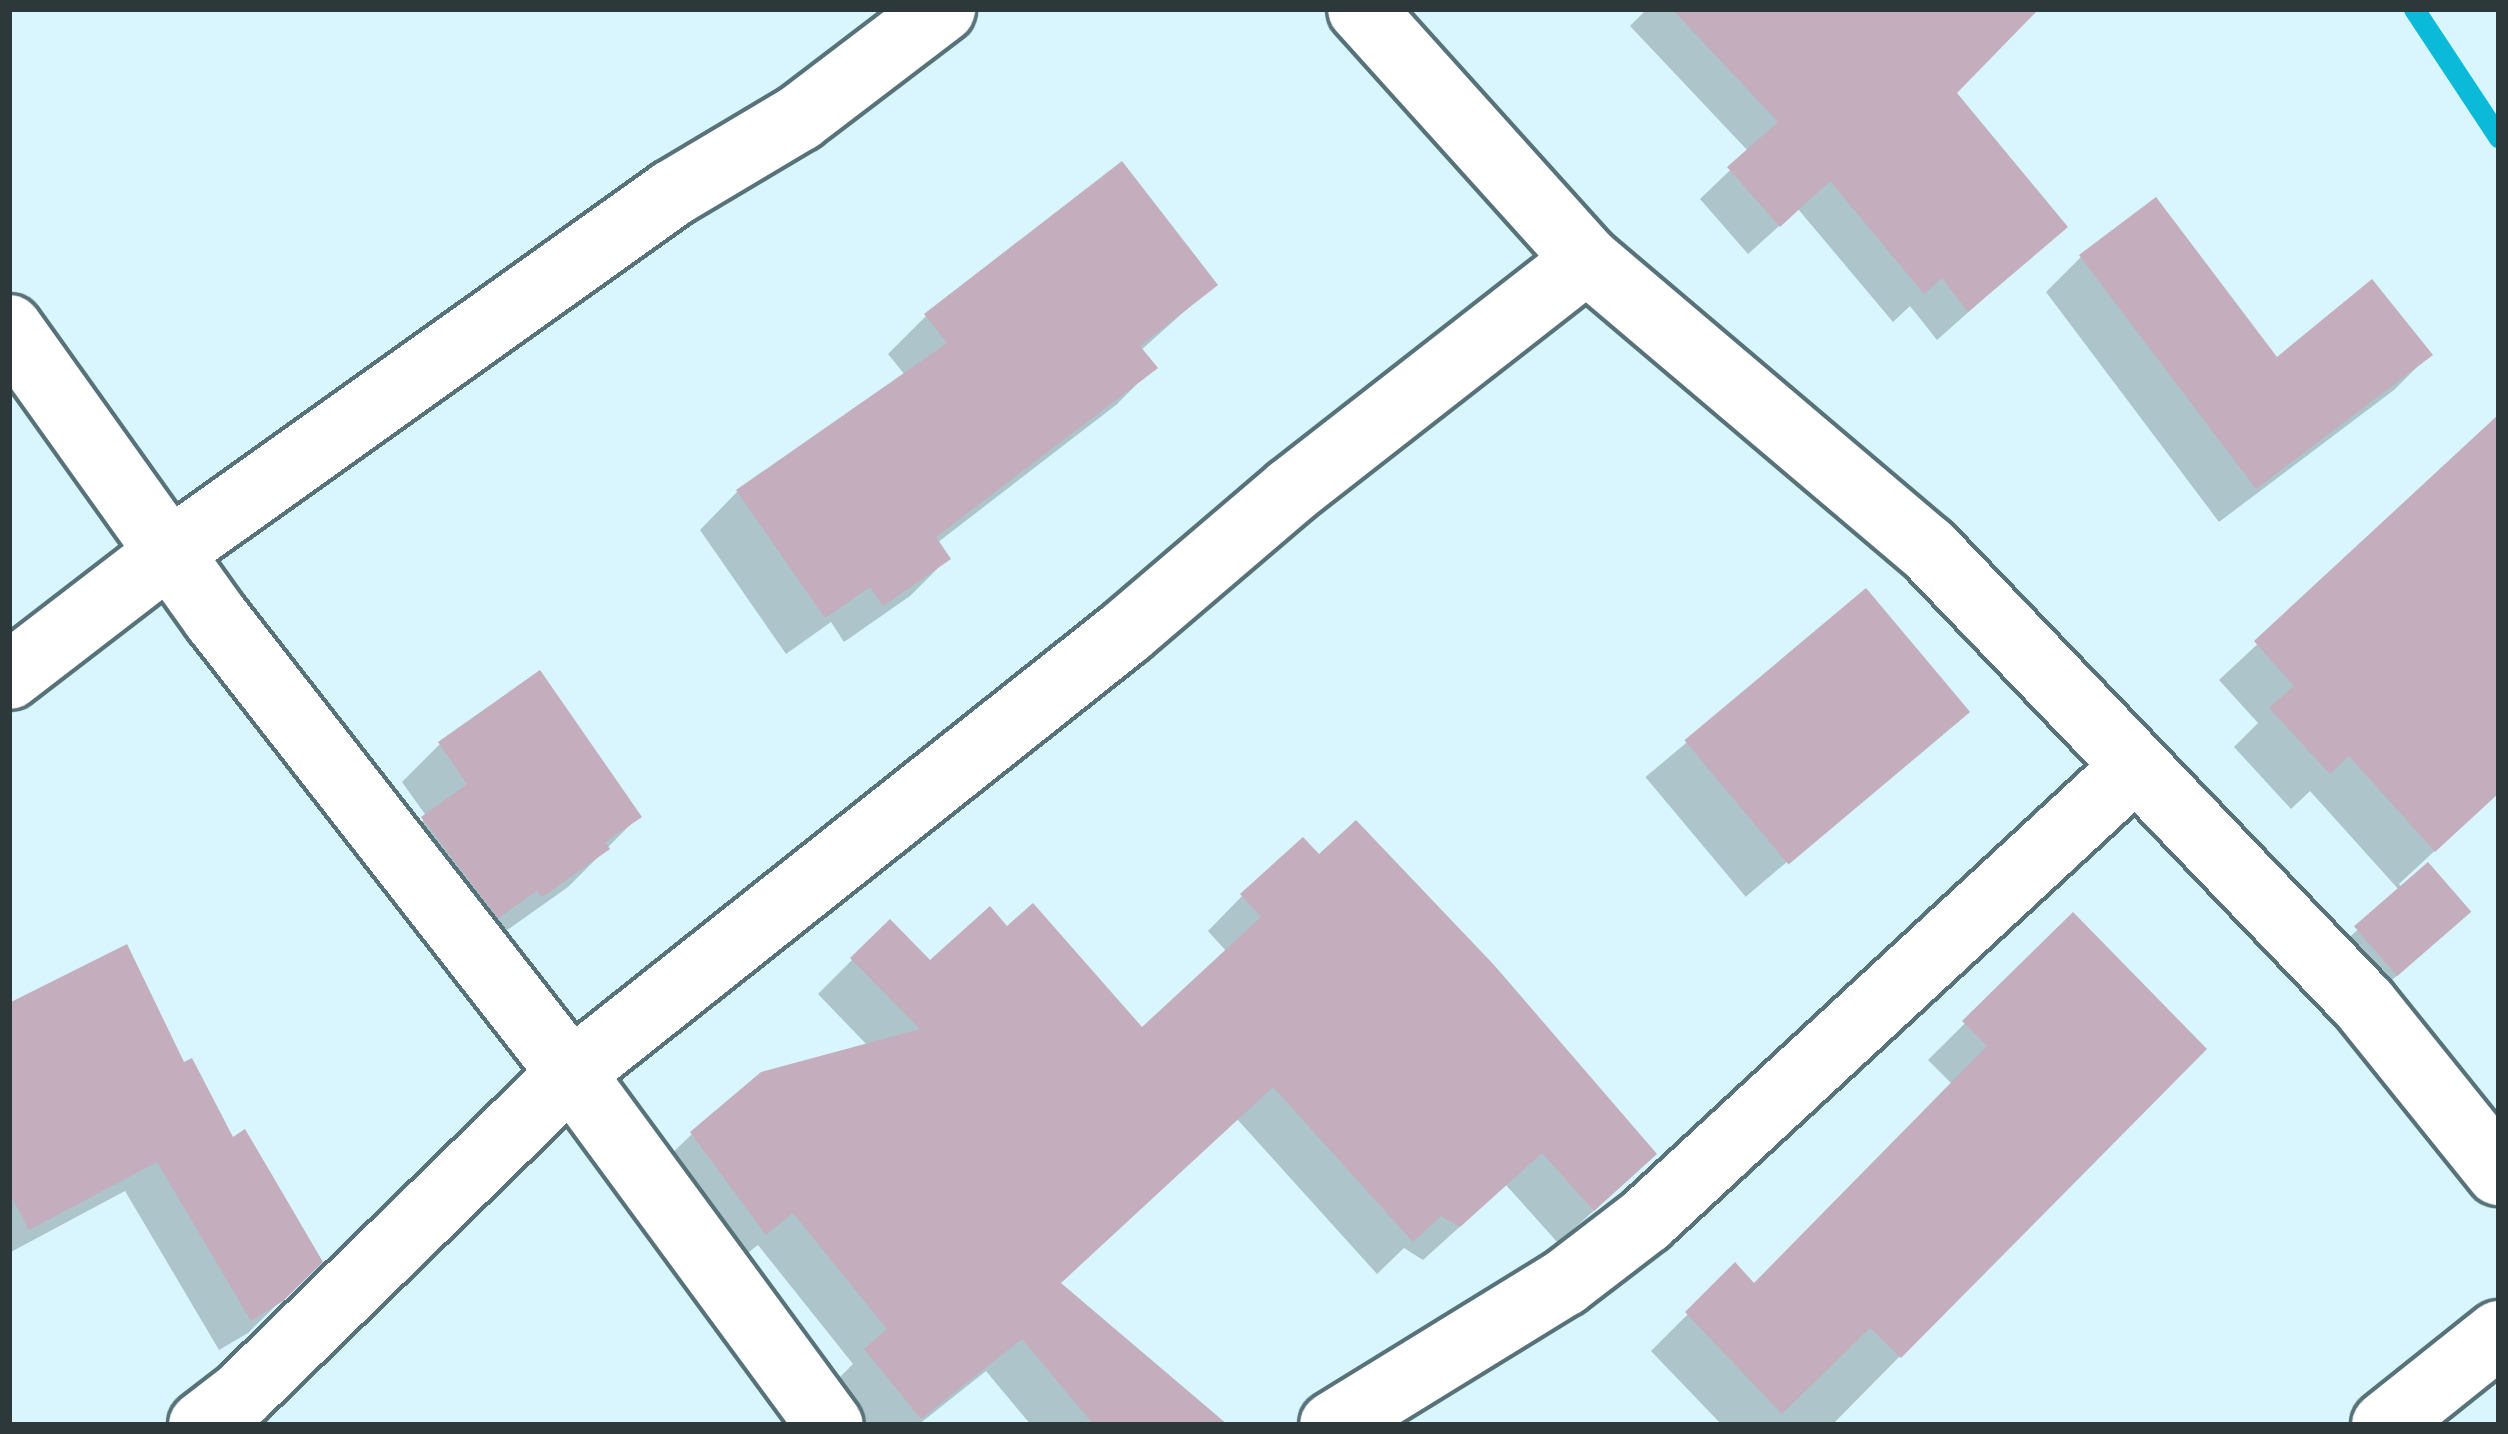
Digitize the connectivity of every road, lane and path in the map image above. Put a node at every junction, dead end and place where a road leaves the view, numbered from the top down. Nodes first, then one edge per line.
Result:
1 (942, 9) edge
2 (1361, 9) edge
3 (1587, 260) junction
4 (9, 328) edge
5 (170, 552) junction
6 (9, 676) edge
7 (2136, 766) junction
8 (571, 1073) junction
9 (2499, 1172) edge
10 (2499, 1334) edge
11 (202, 1425) edge
12 (830, 1425) edge
13 (1334, 1425) edge
14 (2385, 1425) edge

1 - 5 street
2 - 3 street
3 - 7 street
3 - 8 street
4 - 5 street
5 - 6 street
5 - 8 street
7 - 9 street
7 - 13 street
8 - 11 street
8 - 12 street
10 - 14 street

